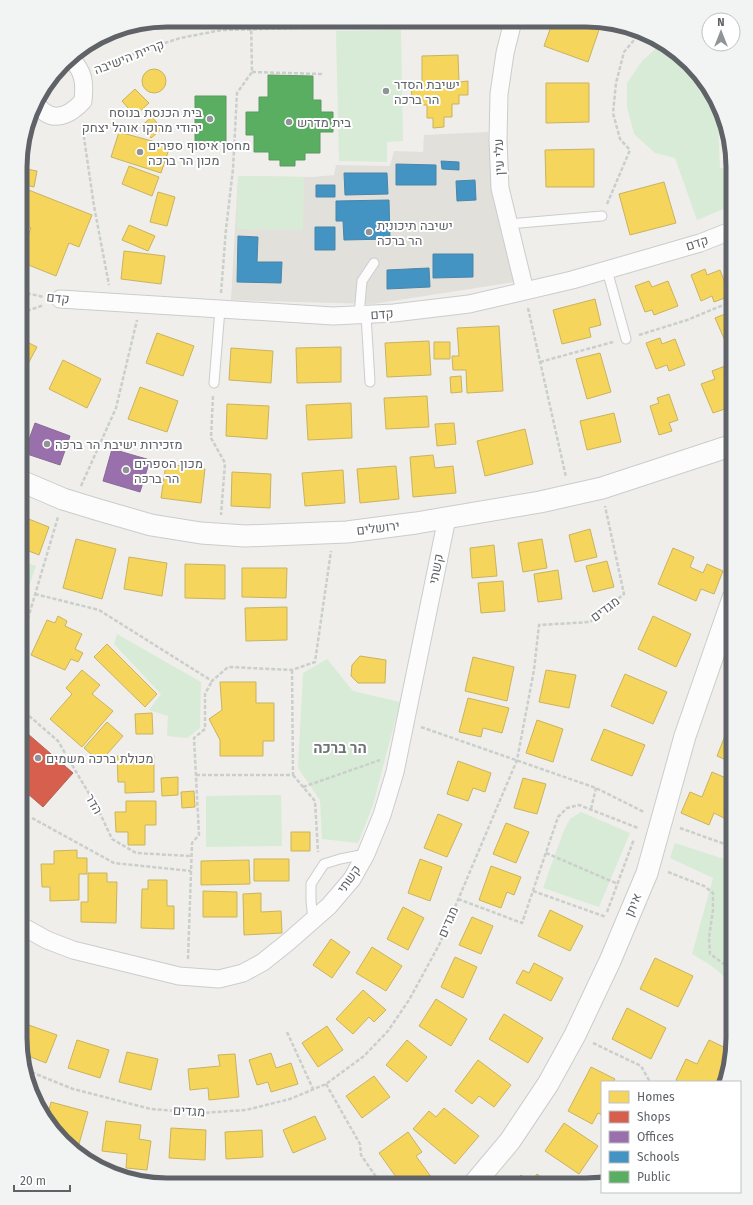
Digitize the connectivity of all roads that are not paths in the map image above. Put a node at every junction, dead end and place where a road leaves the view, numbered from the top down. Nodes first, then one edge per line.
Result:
1 (512, 27) edge
2 (75, 62) edge
3 (40, 109) edge
4 (602, 216) road end
5 (508, 224) junction
6 (726, 233) edge
7 (374, 263) dead end
8 (607, 270) junction
9 (525, 291) junction
10 (60, 299) road end
11 (220, 309) junction
12 (362, 315) junction
13 (626, 339) dead end
14 (370, 382) dead end
15 (214, 383) road end
16 (726, 446) edge
17 (27, 484) edge
18 (447, 518) junction
19 (726, 618) edge
20 (366, 854) junction
21 (313, 920) junction
22 (27, 929) edge
23 (479, 1178) edge

1 - 5 street, עלי עין
2 - 3 street
4 - 5 lane
5 - 9 street, עלי עין
6 - 8 street, קדם
7 - 12 lane
8 - 9 street, קדם
8 - 13 lane
9 - 12 street, קדם
10 - 11 street, קדם
11 - 12 street, קדם
11 - 15 lane
12 - 14 lane
16 - 18 street, ירושלים
17 - 18 street, ירושלים
18 - 20 street, קשתי
19 - 23 street, איתן
20 - 21 street, קשתי
20 - 21 lane
21 - 22 street, קשתי

